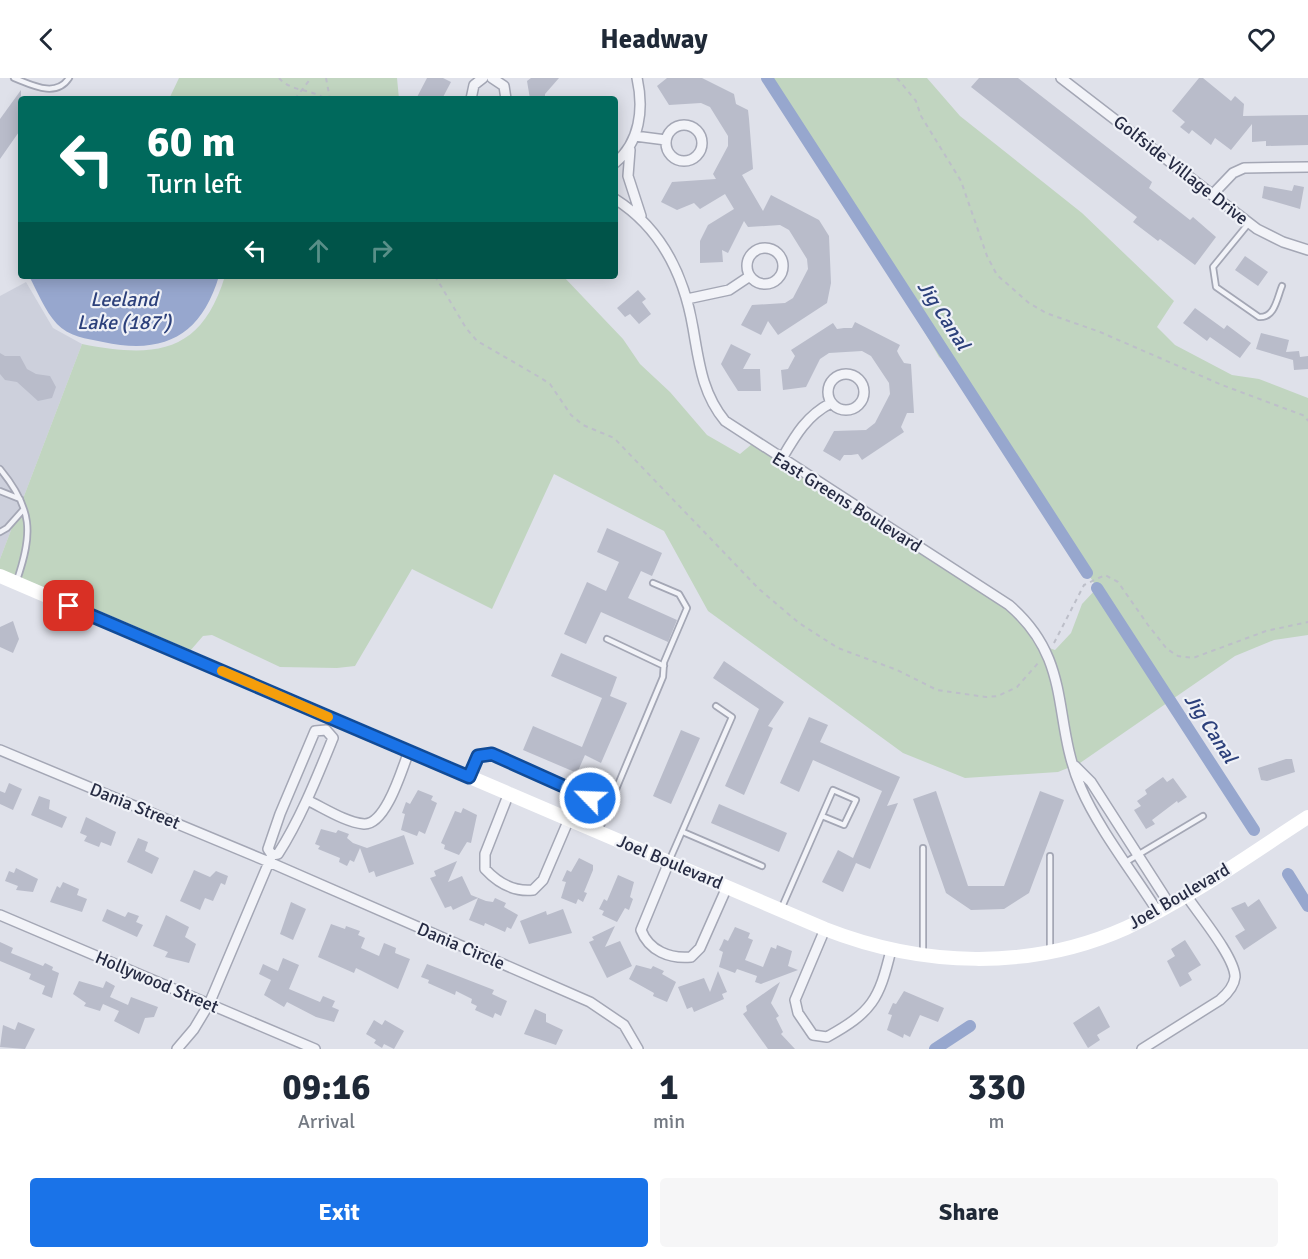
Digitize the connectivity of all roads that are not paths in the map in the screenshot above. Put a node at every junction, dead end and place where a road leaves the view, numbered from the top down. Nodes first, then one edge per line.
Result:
1 (14, 78) edge
2 (69, 78) edge
3 (483, 78) edge
4 (492, 78) edge
5 (637, 78) edge
6 (1061, 78) edge
7 (472, 96) edge
8 (506, 96) edge
9 (635, 136) junction
10 (666, 140) junction
11 (630, 150) junction
12 (618, 160) edge
13 (1308, 167) edge
14 (1212, 195) junction
15 (618, 201) edge
16 (643, 221) junction
17 (1249, 223) junction
18 (1308, 250) edge
19 (750, 276) dead end
20 (1282, 286) dead end
21 (687, 299) junction
22 (831, 403) junction
23 (781, 460) junction
24 (0, 469) edge
25 (0, 492) edge
26 (20, 500) junction
27 (23, 510) junction
28 (0, 532) edge
29 (0, 576) edge
30 (16, 583) junction
31 (653, 583) dead end
32 (607, 639) dead end
33 (664, 666) junction
34 (716, 706) dead end
35 (329, 724) junction
36 (0, 750) edge
37 (409, 751) junction
38 (1073, 763) junction
39 (469, 777) junction
40 (509, 794) junction
41 (307, 800) junction
42 (609, 806) junction
43 (822, 816) junction
44 (1203, 816) dead end
45 (1308, 817) edge
46 (569, 819) junction
47 (598, 832) junction
48 (682, 832) junction
49 (923, 848) dead end
50 (1138, 855) junction
51 (1050, 856) dead end
52 (271, 858) junction
53 (669, 862) junction
54 (1126, 862) junction
55 (762, 866) dead end
56 (727, 887) junction
57 (1186, 895) junction
58 (1164, 908) junction
59 (781, 910) junction
60 (0, 915) edge
61 (825, 929) junction
62 (891, 950) junction
63 (1050, 952) junction
64 (922, 956) junction
65 (209, 1004) junction
66 (177, 1049) edge
67 (315, 1049) edge
68 (638, 1049) edge
69 (1142, 1049) edge

1 - 2 lane
3 - 7 street
4 - 8 street
5 - 9 street
6 - 14 street, Golfside Village Drive
9 - 10 street
9 - 11 street
10 - 10 street
11 - 12 street
11 - 16 street, East Greens Boulevard
13 - 14 street
14 - 17 street, Golfside Village Drive
15 - 16 street, East Greens Boulevard
16 - 21 street, East Greens Boulevard
17 - 18 street, Golfside Village Drive
17 - 20 lane
19 - 21 street
21 - 23 street, East Greens Boulevard
22 - 22 street
22 - 23 street
23 - 38 street, East Greens Boulevard
24 - 26 lane
25 - 26 lane
26 - 27 lane
27 - 28 lane
27 - 30 lane
29 - 30 main road, Joel Boulevard
30 - 35 main road, Joel Boulevard
31 - 33 lane
32 - 33 lane
33 - 42 lane
34 - 48 lane
35 - 37 main road, Joel Boulevard
35 - 41 street
35 - 52 street
36 - 52 street, Dania Street
37 - 39 main road, Joel Boulevard
37 - 41 street
38 - 50 street
38 - 54 street, East Greens Boulevard
39 - 40 main road, Joel Boulevard
39 - 42 lane
40 - 46 main road, Joel Boulevard
40 - 46 street
41 - 52 street
42 - 47 lane
43 - 43 lane
43 - 59 lane
44 - 50 lane
45 - 57 main road, Joel Boulevard
46 - 47 main road, Joel Boulevard
47 - 53 main road, Joel Boulevard
48 - 53 lane
48 - 55 lane
49 - 64 lane
50 - 54 lane
50 - 58 street
51 - 63 lane
52 - 65 street
52 - 68 street, Dania Circle
53 - 56 main road, Joel Boulevard
53 - 56 street
54 - 58 street, East Greens Boulevard
56 - 59 main road, Joel Boulevard
57 - 58 main road, Joel Boulevard
57 - 69 street
58 - 63 main road, Joel Boulevard
59 - 61 main road, Joel Boulevard
60 - 65 street, Hollywood Street
61 - 62 main road, Joel Boulevard
61 - 62 street
62 - 64 main road, Joel Boulevard
63 - 64 main road, Joel Boulevard
65 - 66 street
65 - 67 street, Hollywood Street

